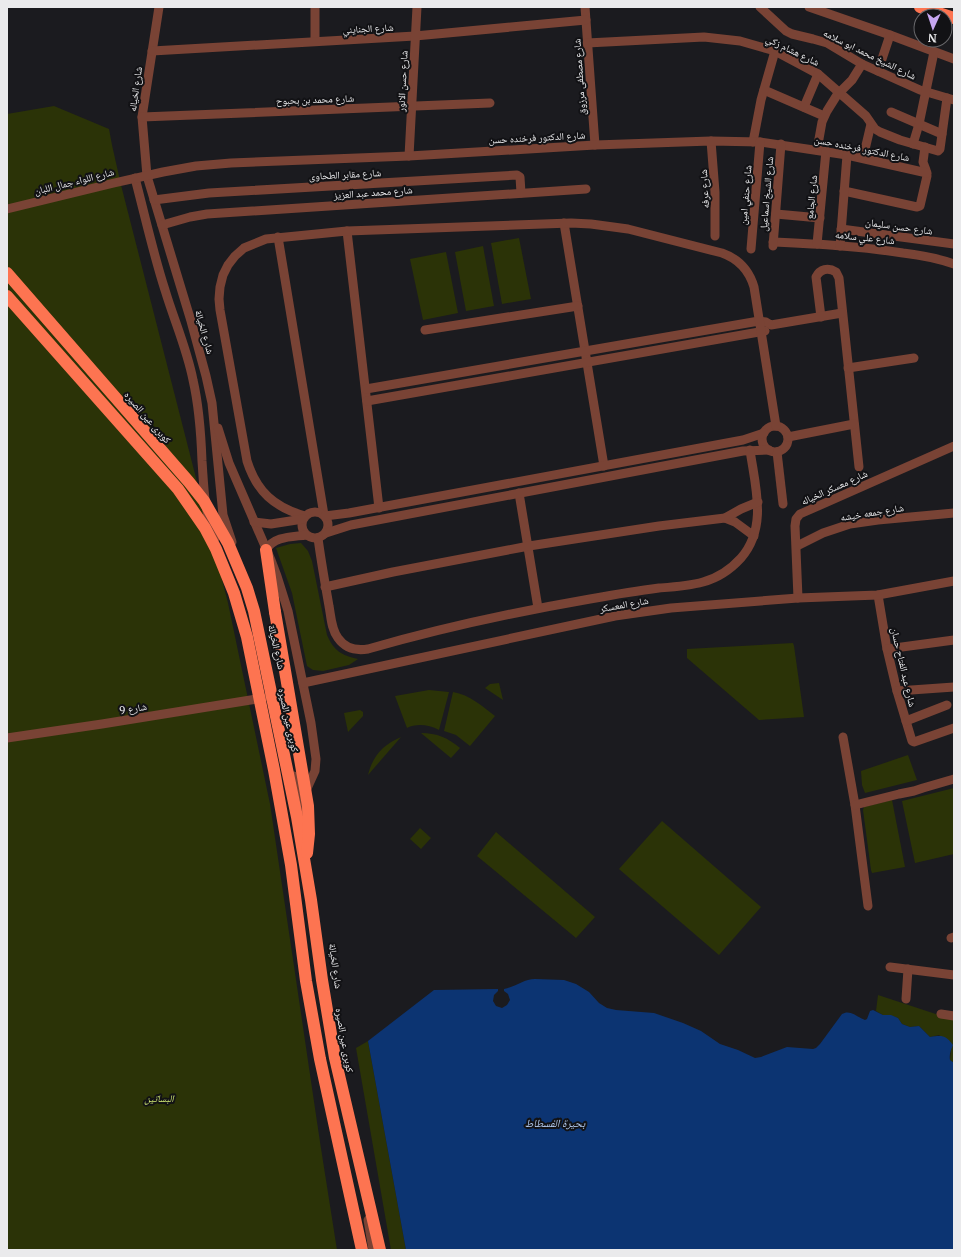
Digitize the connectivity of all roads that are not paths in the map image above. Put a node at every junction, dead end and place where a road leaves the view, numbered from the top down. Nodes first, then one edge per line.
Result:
1 (159, 7) edge
2 (315, 7) edge
3 (417, 7) edge
4 (585, 7) edge
5 (760, 7) edge
6 (809, 7) edge
7 (920, 7) edge
8 (954, 18) edge
9 (586, 20) junction
10 (890, 35) junction
11 (415, 36) junction
12 (315, 41) junction
13 (587, 43) junction
14 (152, 51) junction
15 (775, 51) junction
16 (934, 52) junction
17 (954, 59) edge
18 (862, 64) junction
19 (878, 71) junction
20 (818, 74) junction
21 (764, 90) junction
22 (839, 92) junction
23 (925, 92) junction
24 (951, 99) edge
25 (490, 103) dead end
26 (412, 106) junction
27 (804, 107) junction
28 (891, 112) dead end
29 (824, 116) junction
30 (142, 117) junction
31 (871, 124) junction
32 (919, 124) junction
33 (942, 134) junction
34 (711, 141) junction
35 (757, 142) junction
36 (781, 144) junction
37 (913, 144) junction
38 (595, 145) junction
39 (925, 147) junction
40 (822, 150) junction
41 (847, 155) junction
42 (409, 156) junction
43 (863, 158) junction
44 (927, 173) junction
45 (147, 176) junction
46 (135, 178) junction
47 (586, 189) dead end
48 (844, 191) junction
49 (521, 193) junction
50 (154, 200) junction
51 (7, 209) edge
52 (776, 214) junction
53 (820, 218) junction
54 (564, 223) junction
55 (162, 225) junction
56 (841, 229) junction
57 (347, 231) junction
58 (715, 236) dead end
59 (278, 237) junction
60 (773, 244) joint
61 (817, 244) junction
62 (954, 244) edge
63 (840, 246) junction
64 (751, 250) dead end
65 (954, 264) edge
66 (7, 273) edge
67 (176, 274) junction
68 (161, 280) junction
69 (7, 296) edge
70 (184, 299) junction
71 (170, 306) junction
72 (578, 306) junction
73 (842, 313) junction
74 (821, 317) junction
75 (759, 321) junction
76 (771, 325) junction
77 (426, 330) dead end
78 (761, 332) junction
79 (585, 351) junction
80 (914, 358) dead end
81 (587, 363) junction
82 (848, 368) junction
83 (366, 389) junction
84 (367, 401) junction
85 (212, 403) junction
86 (854, 424) junction
87 (776, 426) junction
88 (764, 433) junction
89 (788, 437) junction
90 (954, 446) edge
91 (750, 450) junction
92 (773, 451) junction
93 (604, 466) junction
94 (859, 467) dead end
95 (524, 480) junction
96 (511, 483) junction
97 (519, 493) junction
98 (758, 502) junction
99 (783, 504) dead end
100 (379, 508) junction
101 (325, 516) junction
102 (954, 516) edge
103 (304, 518) junction
104 (725, 518) junction
105 (254, 522) junction
106 (326, 533) junction
107 (306, 534) junction
108 (754, 536) junction
109 (318, 538) junction
110 (529, 546) junction
111 (797, 546) junction
112 (266, 550) junction
113 (954, 581) edge
114 (326, 587) junction
115 (878, 596) junction
116 (798, 598) junction
117 (538, 608) junction
118 (954, 640) edge
119 (887, 649) junction
120 (303, 683) junction
121 (954, 687) edge
122 (897, 692) junction
123 (263, 698) junction
124 (948, 706) dead end
125 (906, 721) junction
126 (954, 728) edge
127 (843, 737) dead end
128 (7, 738) edge
129 (954, 779) edge
130 (300, 804) junction
131 (855, 805) junction
132 (305, 862) junction
133 (868, 906) dead end
134 (320, 932) junction
135 (304, 935) junction
136 (890, 967) dead end
137 (908, 969) junction
138 (954, 975) edge
139 (906, 999) dead end
140 (941, 1014) dead end
141 (954, 1016) edge
142 (358, 1250) edge
143 (362, 1250) edge
144 (372, 1250) edge
145 (380, 1250) edge

1 - 14 street, شارع الخياله
2 - 12 street
3 - 11 street, شارع حسن الانور
4 - 9 street, شارع مصطفى مرزوق
5 - 18 street, شارع الشيخ محمد ابو سلامه
6 - 10 street
7 - 8 highway
9 - 11 street, شارع الجنايني
9 - 13 street, شارع مصطفى مرزوق
10 - 16 street
10 - 19 street
11 - 12 street, شارع الجنايني
11 - 26 street, شارع حسن الانور
12 - 14 street, شارع الجنايني
13 - 15 street, شارع هشام زكي
13 - 38 street, شارع مصطفى مرزوق
14 - 30 street, شارع الخياله
15 - 20 street, شارع هشام زكي
15 - 21 street, شارع حنفي امين
16 - 17 street
16 - 23 street
18 - 19 street, شارع الشيخ محمد ابو سلامه
18 - 22 street, شارع الجامع
19 - 23 street, شارع الشيخ محمد ابو سلامه
20 - 22 street, شارع هشام زكي
20 - 27 street
21 - 27 street
21 - 35 street, شارع حنفي امين
22 - 29 street, شارع الجامع
22 - 31 street, شارع هشام زكي
23 - 24 street, شارع الشيخ محمد ابو سلامه
23 - 32 street
24 - 33 street
25 - 26 street, شارع محمد بن بحبوح
26 - 30 street, شارع محمد بن بحبوح
26 - 42 street, شارع حسن الانور
27 - 29 street
28 - 32 street
29 - 40 street, شارع الجامع
30 - 45 street, شارع الخياله
31 - 37 street, شارع هشام زكي
31 - 43 street
32 - 33 street
32 - 37 street
33 - 39 street, شارع هشام زكي
34 - 35 street, شارع الدكتور فرخنده حسن
34 - 38 street, شارع الدكتور فرخنده حسن
34 - 58 street, شارع عرفه
35 - 36 street, شارع الدكتور فرخنده حسن
35 - 64 street, شارع حنفي امين
36 - 40 street, شارع الدكتور فرخنده حسن
36 - 52 street, شارع الشيخ اسماعيل
37 - 39 street, شارع هشام زكي
38 - 42 street, شارع الدكتور فرخنده حسن
39 - 44 street
40 - 41 street, شارع الدكتور فرخنده حسن
40 - 53 street, شارع الجامع
41 - 43 street, شارع الدكتور فرخنده حسن
41 - 48 street
42 - 45 street, شارع الدكتور فرخنده حسن
43 - 44 street, شارع الدكتور فرخنده حسن
44 - 48 street
45 - 46 street, شارع اللواء جمال اللبان
45 - 50 street, شارع الخيالة
46 - 51 street, شارع اللواء جمال اللبان
46 - 68 street
47 - 49 street, شارع محمد عبد العزيز
48 - 56 street
49 - 50 street, شارع مقابر الطحاوى
49 - 55 street, شارع محمد عبد العزيز
50 - 55 street, شارع الخيالة
52 - 53 street
52 - 60 street, شارع الشيخ اسماعيل
53 - 61 street, شارع الجامع
54 - 57 street
54 - 72 street
54 - 75 street
55 - 67 street, شارع الخيالة
56 - 62 street, شارع حسن سليمان
56 - 63 street
57 - 59 street
57 - 83 street
59 - 101 street
59 - 103 street
60 - 61 street, شارع علي سلامه
61 - 63 street, شارع علي سلامه
63 - 65 street, شارع علي سلامه
66 - 132 highway, كوبرى عين الصيره, bridge
67 - 68 street
67 - 70 street, شارع الخيالة
68 - 71 street
69 - 143 highway, bridge
70 - 71 street
70 - 85 street, شارع الخيالة
71 - 123 street
72 - 77 street
72 - 79 street
73 - 74 street
73 - 74 street
73 - 82 street
74 - 76 street
75 - 76 street
75 - 78 street
75 - 79 street
76 - 78 street
78 - 81 street
78 - 87 street
79 - 81 street
79 - 83 street
80 - 82 street
81 - 84 street
81 - 93 street
82 - 86 street
83 - 84 street
84 - 100 street
85 - 105 street
85 - 130 street, شارع الخيالة
86 - 89 street
86 - 94 street
87 - 88 street
87 - 89 street
88 - 92 street
88 - 93 street
89 - 92 street
90 - 111 street, شارع معسكر الخياله
91 - 92 street
91 - 97 street
91 - 98 street
92 - 99 street
93 - 95 street
95 - 96 street
95 - 97 street
96 - 97 street
96 - 100 street
97 - 106 street
97 - 110 street
98 - 104 street
98 - 108 street
100 - 101 street
101 - 103 street
101 - 106 street
102 - 111 street, شارع جمعه خيشه
103 - 105 street
103 - 107 street
104 - 108 street
104 - 110 street
105 - 112 street
106 - 109 street
107 - 109 street
107 - 112 street
108 - 117 street
109 - 114 street
110 - 114 street
110 - 117 street
111 - 116 street, شارع معسكر الخياله
112 - 120 street
112 - 132 highway, bridge
113 - 115 street, شارع المعسكر
114 - 117 street
115 - 116 street, شارع المعسكر
115 - 119 street, شارع عبد الفتاح حسان
116 - 120 street, شارع المعسكر
118 - 119 street
119 - 122 street, شارع عبد الفتاح حسان
120 - 130 street
121 - 122 street
122 - 125 street, شارع عبد الفتاح حسان
123 - 128 street, شارع 9
123 - 135 street
124 - 125 street
125 - 126 street, شارع عبد الفتاح حسان
127 - 131 street
129 - 131 street
130 - 134 street, شارع الخيالة
131 - 133 street
132 - 145 highway, كوبرى عين الصيره, bridge
134 - 135 street
134 - 144 street, شارع الخيالة
135 - 142 street
136 - 137 street
137 - 138 street
137 - 139 street
140 - 141 street

